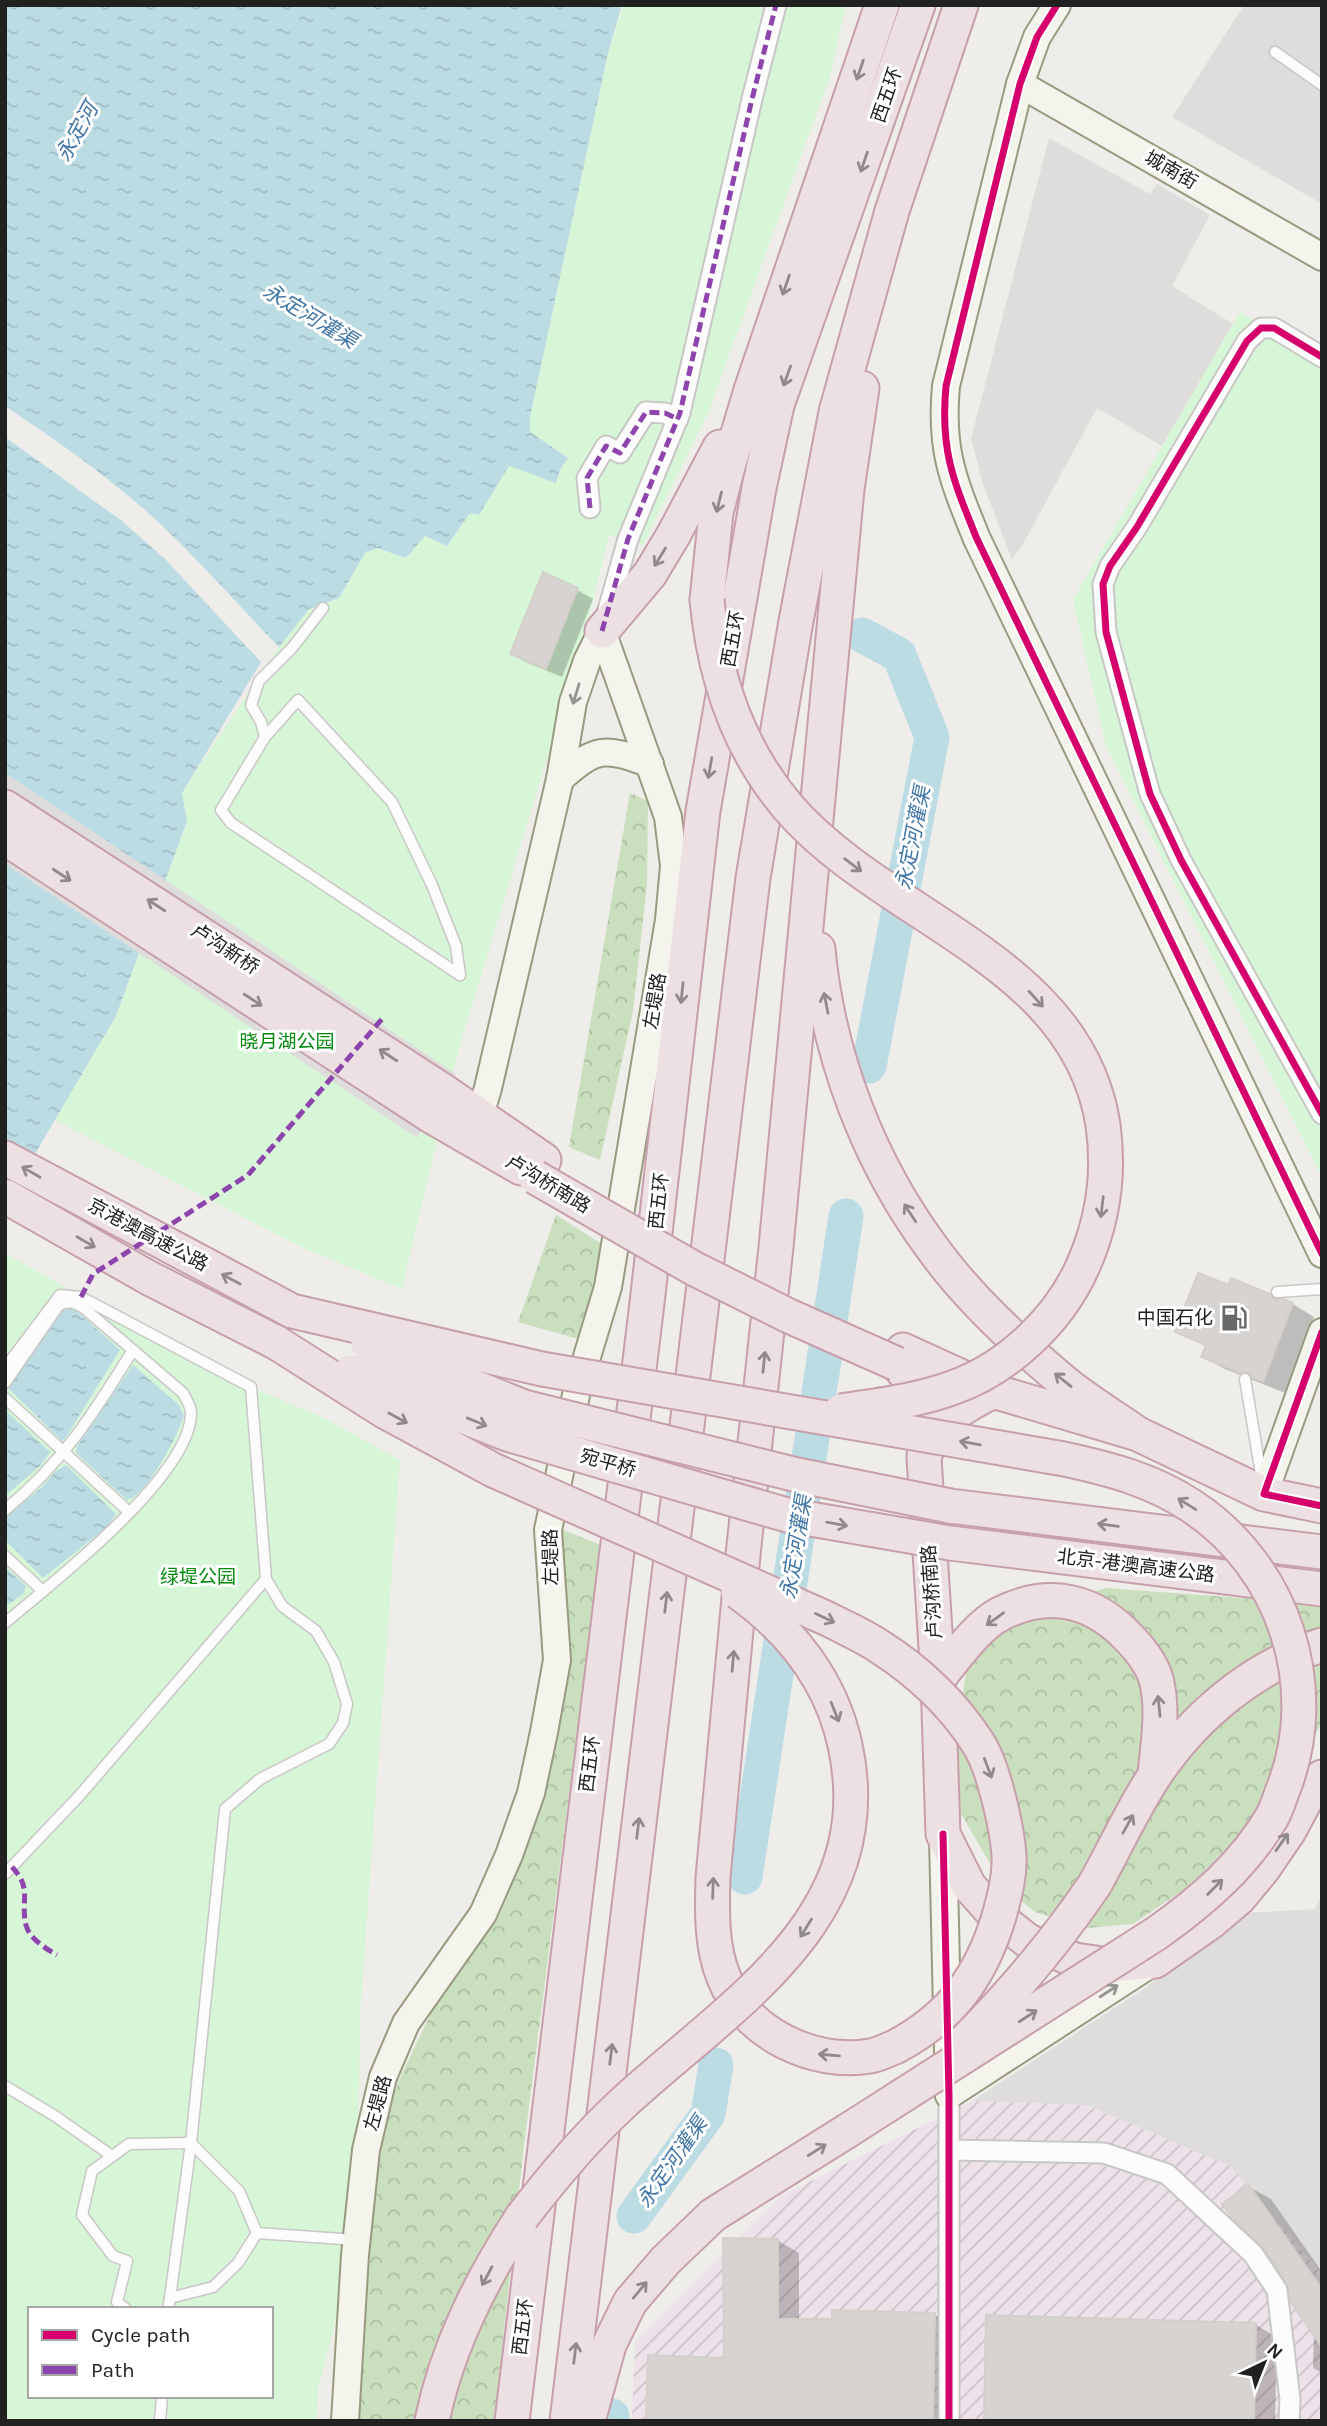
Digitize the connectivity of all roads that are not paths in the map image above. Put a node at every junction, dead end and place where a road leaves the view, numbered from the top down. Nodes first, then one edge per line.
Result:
1 (776, 5) edge
2 (882, 5) edge
3 (918, 5) edge
4 (961, 5) edge
5 (1057, 5) edge
6 (1275, 52) dead end
7 (1020, 84) junction
8 (1322, 85) edge
9 (892, 211) junction
10 (1322, 257) edge
11 (1322, 357) edge
12 (751, 390) junction
13 (678, 419) junction
14 (590, 508) dead end
15 (323, 608) dead end
16 (602, 631) junction
17 (265, 737) junction
18 (650, 764) junction
19 (560, 779) junction
20 (5, 807) edge
21 (5, 838) edge
22 (812, 875) junction
23 (438, 1104) junction
24 (1322, 1114) edge
25 (476, 1128) junction
26 (5, 1158) edge
27 (5, 1196) edge
28 (1322, 1254) edge
29 (1322, 1289) edge
30 (1278, 1292) dead end
31 (292, 1311) junction
32 (1322, 1332) edge
33 (277, 1343) junction
34 (133, 1350) junction
35 (900, 1357) junction
36 (5, 1368) edge
37 (1245, 1379) dead end
38 (5, 1382) edge
39 (993, 1391) junction
40 (5, 1398) edge
41 (811, 1415) junction
42 (1138, 1434) junction
43 (64, 1453) junction
44 (923, 1458) junction
45 (1264, 1494) junction
46 (950, 1506) joint
47 (1322, 1507) edge
48 (5, 1510) edge
49 (129, 1512) junction
50 (950, 1544) joint
51 (1322, 1552) edge
52 (5, 1556) edge
53 (690, 1559) junction
54 (266, 1579) junction
55 (1322, 1589) edge
56 (43, 1591) junction
57 (5, 1623) edge
58 (1322, 1645) edge
59 (938, 1679) junction
60 (1155, 1774) junction
61 (1322, 1777) edge
62 (943, 1835) junction
63 (7, 1869) edge
64 (1155, 1961) junction
65 (5, 2086) edge
66 (937, 2088) junction
67 (191, 2143) junction
68 (949, 2150) junction
69 (112, 2156) junction
70 (257, 2233) junction
71 (357, 2241) junction
72 (170, 2298) junction
73 (123, 2307) edge
74 (168, 2307) edge
75 (162, 2398) edge
76 (160, 2421) edge
77 (345, 2421) edge
78 (432, 2421) edge
79 (512, 2421) edge
80 (567, 2421) edge
81 (588, 2421) edge
82 (949, 2421) edge
83 (1289, 2421) edge

1 - 13 street
2 -> 12 highway
3 -> 79 highway, 西五环
4 - 9 highway
5 - 7 street
6 - 8 lane
7 - 10 street, 城南街
7 - 28 street
9 - 22 highway
80 -> 9 highway
11 - 24 street
12 -> 16 highway
12 -> 41 highway, bridge
13 - 14 street
13 - 16 street
15 - 17 lane
16 - 18 street, 左堤路
16 -> 19 street
17 - 17 lane
18 - 19 street
18 - 71 street, 左堤路
19 - 25 street
23 -> 20 highway, 卢沟新桥
21 -> 23 highway, 卢沟新桥
42 -> 22 highway
53 -> 22 highway, bridge
23 - 25 highway, 卢沟桥南路
25 - 35 highway, 卢沟桥南路, bridge
31 -> 26 highway, 京港澳高速公路
27 -> 33 highway, 京港澳高速公路
29 - 30 lane
31 - 41 highway, bridge
31 - 46 highway, 宛平桥, bridge
32 - 45 street
33 -> 50 highway, 宛平桥, bridge
33 -> 53 highway, bridge
34 - 38 lane
34 - 43 lane
34 - 49 lane
35 - 39 highway, 卢沟桥南路
35 - 44 highway, 卢沟桥南路
36 - 54 lane
37 - 45 lane
39 - 42 highway, 卢沟桥南路
39 - 44 highway
40 - 43 lane
66 -> 41 highway, bridge
42 - 45 highway, 卢沟桥南路
43 - 48 lane
43 - 49 lane
44 - 59 highway, 卢沟桥南路
45 - 47 highway, 卢沟桥南路
51 -> 46 highway, 北京-港澳高速公路
49 - 56 lane
50 - 55 highway, 北京-港澳高速公路
52 - 56 lane
53 -> 78 highway, bridge
54 - 63 lane
54 - 67 lane
56 - 57 lane
58 - 60 highway
60 -> 59 highway
59 - 62 highway, 卢沟桥南路
66 -> 60 highway, bridge
64 -> 61 highway
62 - 64 highway, 卢沟桥南路
62 - 66 street
66 -> 64 street
65 - 69 lane
66 - 68 street
81 -> 66 highway, bridge
67 - 69 lane
67 - 70 lane
67 - 72 lane
68 - 82 street
68 - 83 street
69 - 73 lane
70 - 71 lane
70 - 72 lane
71 - 77 street, 左堤路
72 - 74 lane
75 - 76 lane

